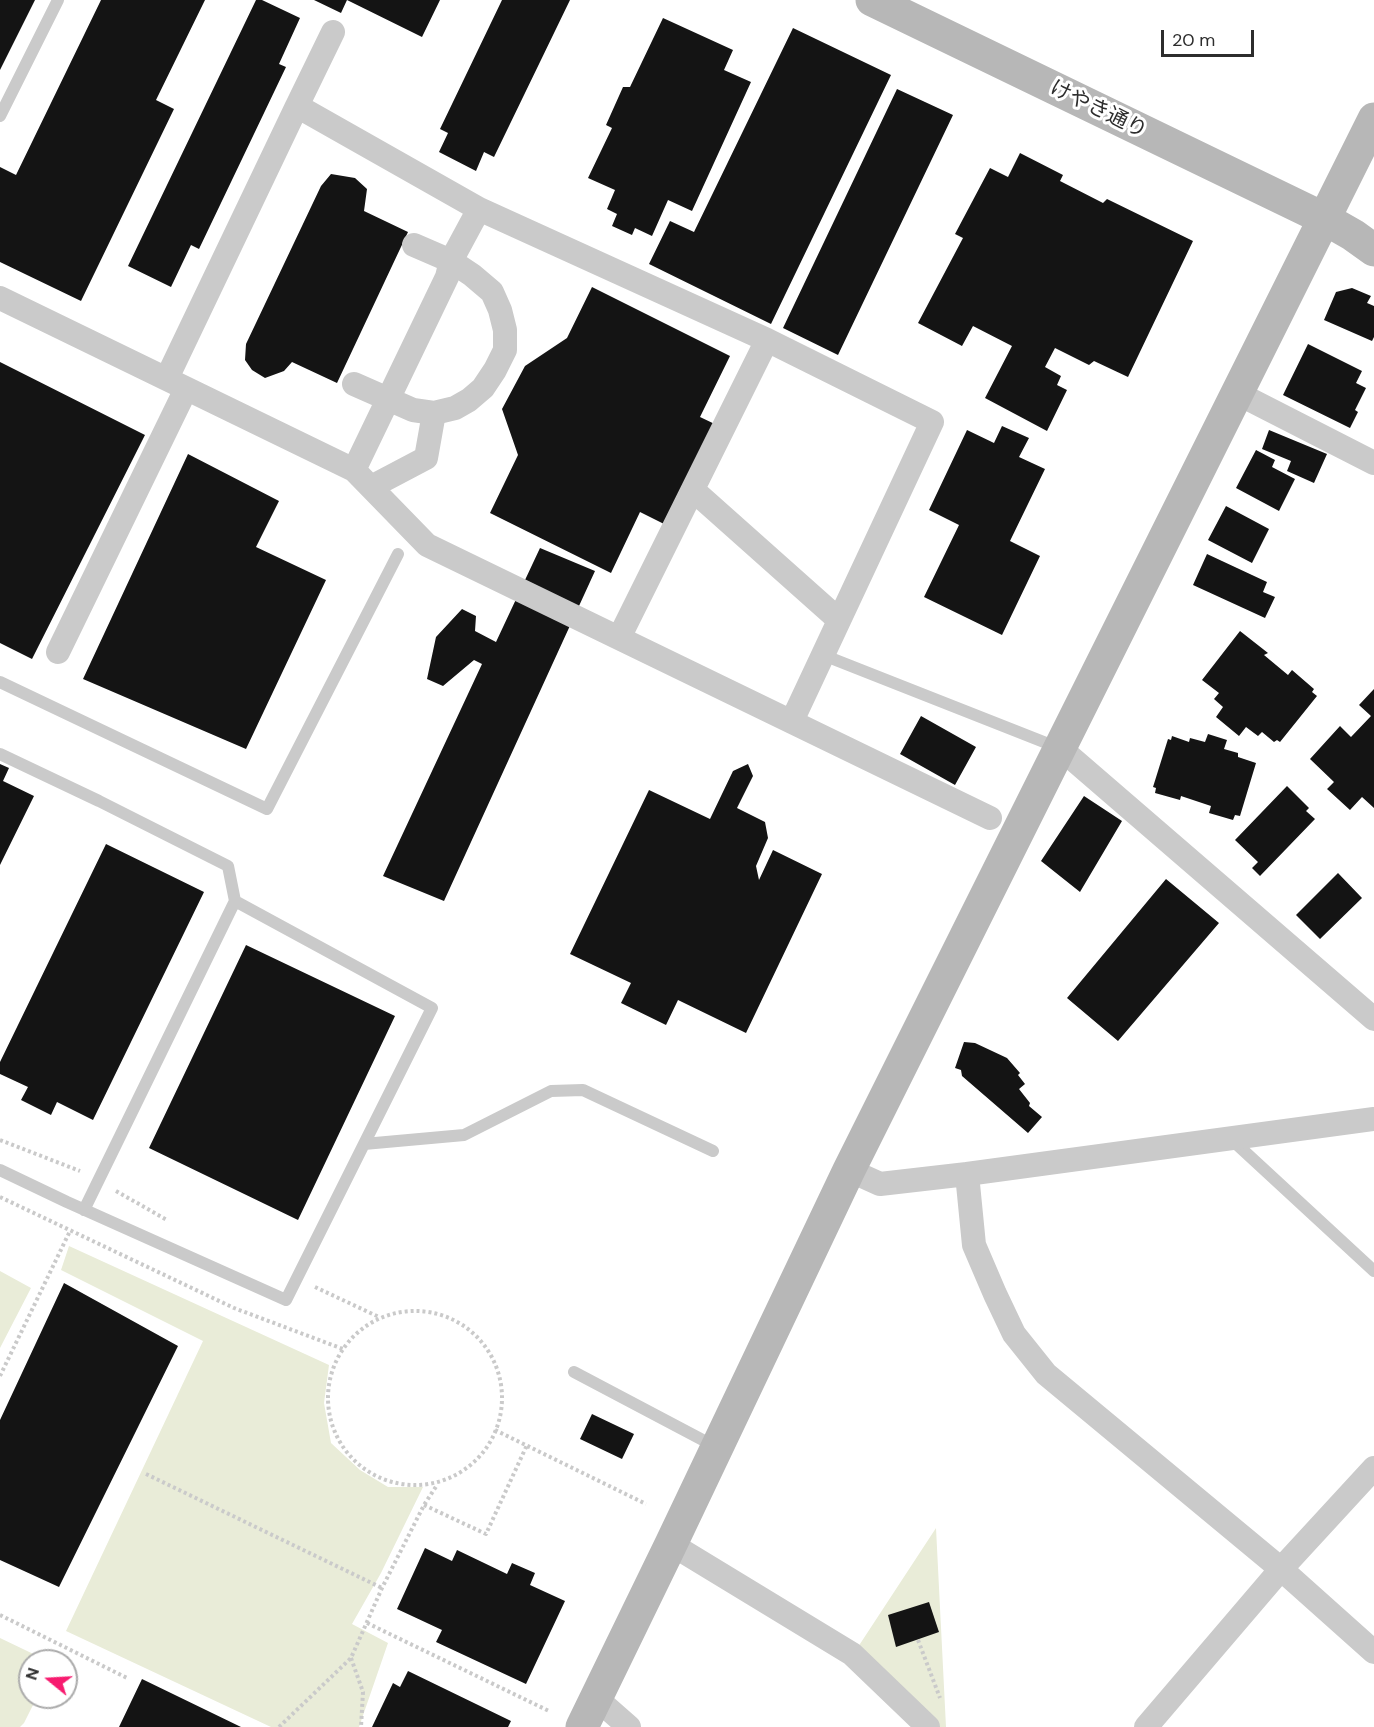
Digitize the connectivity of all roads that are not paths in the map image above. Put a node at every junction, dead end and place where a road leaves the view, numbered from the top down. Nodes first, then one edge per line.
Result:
1 (58, 0) edge
2 (872, 0) edge
3 (333, 32) dead end
4 (297, 106) junction
5 (0, 116) edge
6 (1374, 119) edge
7 (479, 209) junction
8 (1325, 219) junction
9 (414, 245) dead end
10 (1374, 250) edge
11 (451, 261) junction
12 (0, 298) edge
13 (767, 340) junction
14 (176, 383) junction
15 (354, 384) dead end
16 (1237, 393) junction
17 (434, 413) junction
18 (1374, 463) edge
19 (363, 479) junction
20 (693, 490) junction
21 (398, 554) dead end
22 (839, 620) junction
23 (619, 638) junction
24 (58, 652) dead end
25 (823, 655) junction
26 (0, 682) edge
27 (792, 721) junction
28 (1060, 748) junction
29 (0, 754) edge
30 (990, 818) dead end
31 (235, 901) junction
32 (1374, 1018) edge
33 (1374, 1119) edge
34 (1230, 1138) junction
35 (364, 1144) junction
36 (713, 1151) dead end
37 (0, 1170) edge
38 (849, 1170) junction
39 (968, 1174) junction
40 (84, 1210) junction
41 (1374, 1271) edge
42 (574, 1372) dead end
43 (717, 1448) junction
44 (1374, 1468) edge
45 (671, 1544) junction
46 (1281, 1569) junction
47 (1374, 1652) edge
48 (589, 1713) edge
49 (628, 1727) edge
50 (928, 1727) edge
51 (1146, 1727) edge

1 - 5 lane
2 - 8 street, けやき通り
3 - 4 street
4 - 7 street
4 - 14 street
6 - 8 street
7 - 11 street
7 - 13 street
8 - 10 street, けやき通り
8 - 16 street
9 - 11 street
11 - 17 street
11 - 19 street
12 - 14 street
13 - 20 street
13 - 22 street
14 - 19 street
14 - 24 street
15 - 17 street
16 - 18 street
16 - 28 street
17 - 19 street
19 - 23 street
20 - 22 street
20 - 23 street
21 - 26 lane
22 - 25 street
23 - 27 street
25 - 27 street
25 - 28 lane
27 - 30 street
28 - 32 street
28 - 38 street
29 - 31 lane
31 - 35 lane
31 - 40 lane
33 - 34 street
34 - 39 street
34 - 41 lane
35 - 36 lane
35 - 40 lane
37 - 40 lane
38 - 39 street
38 - 43 street
39 - 46 street
42 - 43 lane
43 - 45 street
44 - 46 street
45 - 48 street
45 - 50 street
46 - 47 street
46 - 51 street
48 - 49 street

